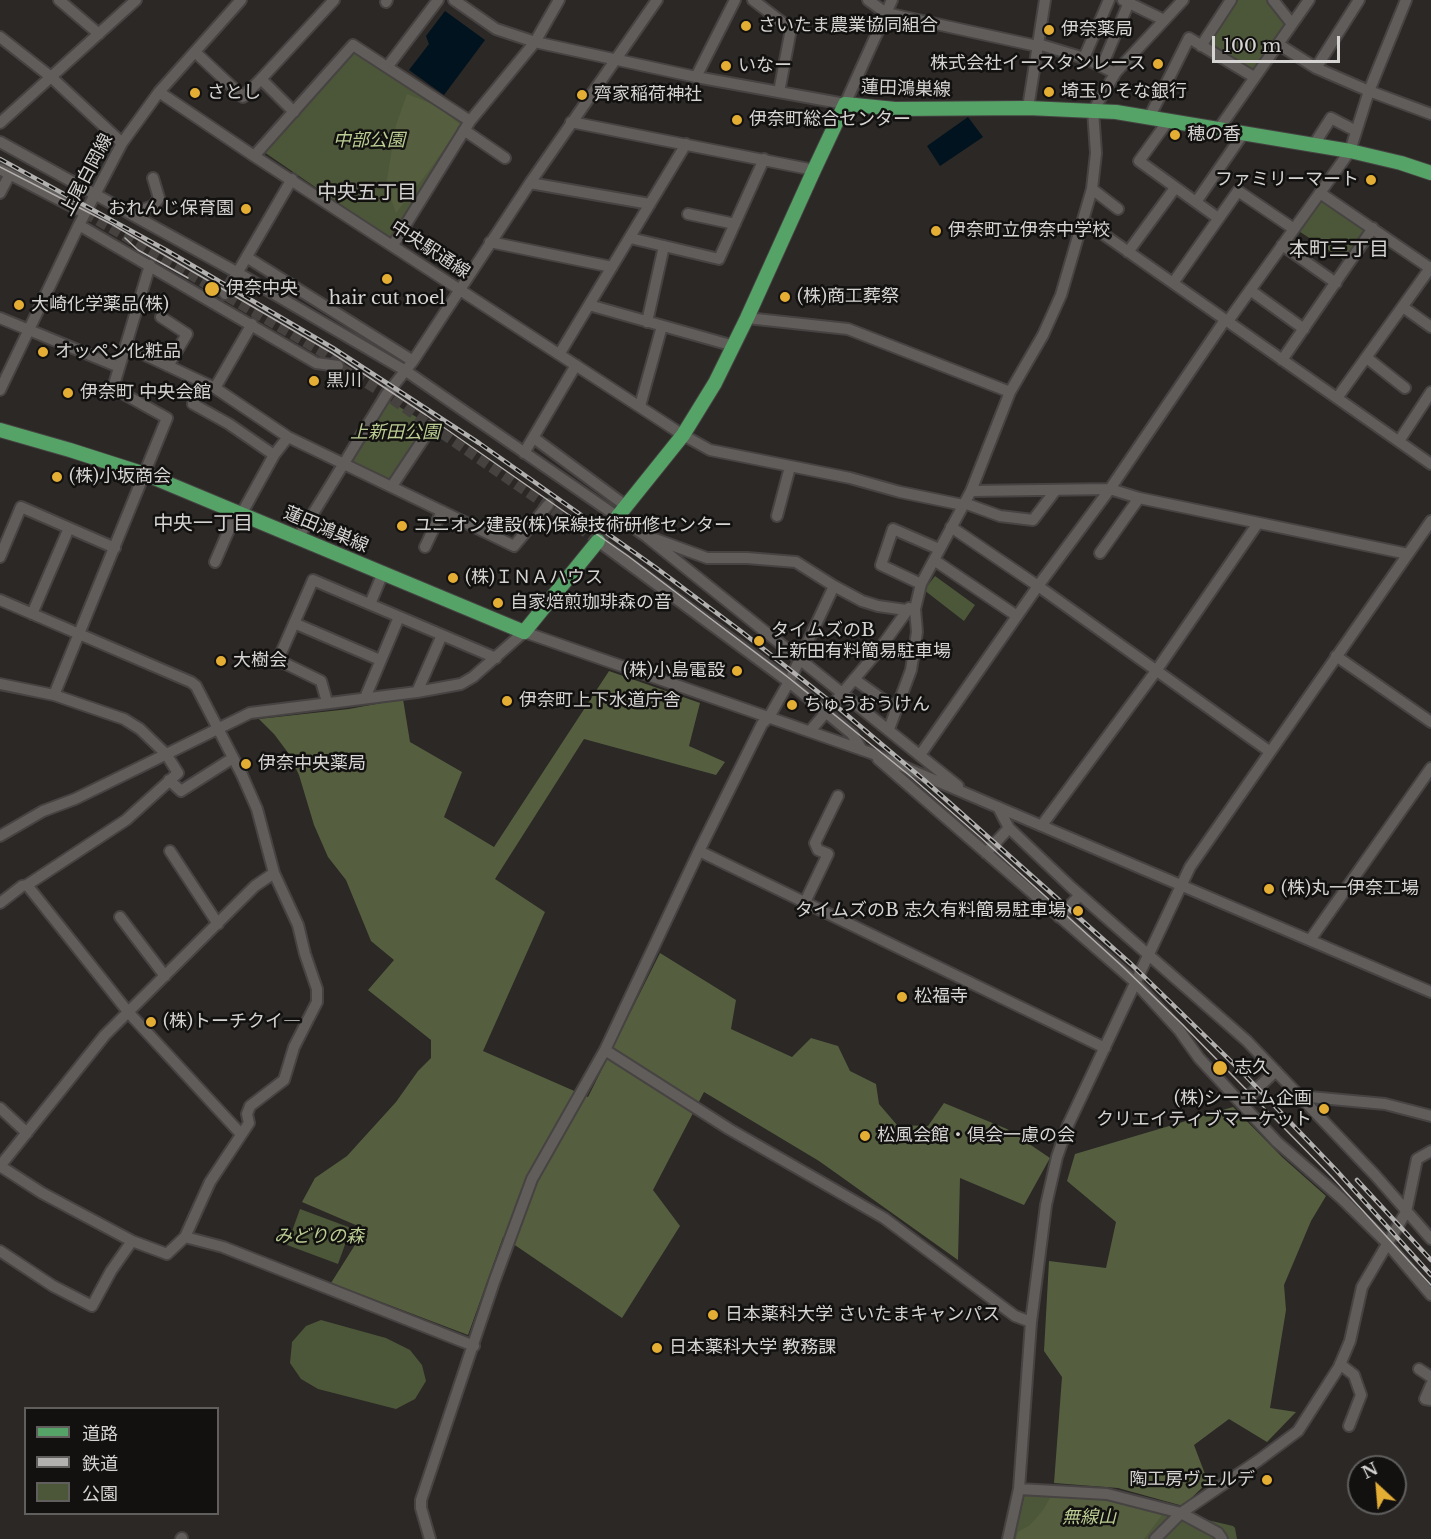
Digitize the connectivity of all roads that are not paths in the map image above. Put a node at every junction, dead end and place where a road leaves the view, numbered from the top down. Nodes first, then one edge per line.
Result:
1 (58, 0) edge
2 (136, 0) edge
3 (241, 0) edge
4 (334, 0) edge
5 (438, 0) edge
6 (454, 0) edge
7 (559, 0) edge
8 (657, 0) edge
9 (735, 0) edge
10 (753, 0) edge
11 (868, 0) edge
12 (892, 0) edge
13 (1045, 0) edge
14 (1109, 0) edge
15 (1183, 0) edge
16 (1231, 0) edge
17 (1273, 0) edge
18 (1309, 0) edge
19 (1359, 0) edge
20 (1406, 0) edge
21 (1127, 1) edge
22 (886, 13) junction
23 (1164, 20) junction
24 (1292, 24) junction
25 (99, 34) junction
26 (0, 37) edge
27 (535, 42) junction
28 (1278, 44) junction
29 (1037, 45) junction
30 (1201, 46) junction
31 (195, 52) junction
32 (1084, 58) junction
33 (616, 60) junction
34 (388, 66) junction
35 (1102, 66) junction
36 (1316, 68) junction
37 (1115, 73) junction
38 (51, 77) junction
39 (696, 77) junction
40 (1254, 77) junction
41 (261, 79) junction
42 (1369, 91) junction
43 (159, 92) junction
44 (779, 92) junction
45 (845, 104) junction
46 (1028, 108) junction
47 (1093, 111) junction
48 (294, 112) junction
49 (1431, 114) edge
50 (1149, 118) junction
51 (1168, 121) junction
52 (1, 122) edge
53 (572, 122) junction
54 (467, 125) junction
55 (1218, 130) junction
56 (1356, 131) junction
57 (1243, 134) junction
58 (0, 142) edge
59 (122, 142) junction
60 (686, 144) junction
61 (1313, 146) junction
62 (1350, 151) junction
63 (254, 156) junction
64 (505, 158) dead end
65 (764, 159) junction
66 (814, 170) junction
67 (5, 171) edge
68 (1431, 173) edge
69 (153, 178) dead end
70 (292, 179) junction
71 (530, 183) junction
72 (1175, 188) junction
73 (1092, 189) junction
74 (0, 192) edge
75 (1320, 193) junction
76 (95, 194) junction
77 (1196, 202) junction
78 (650, 204) junction
79 (145, 209) dead end
80 (1118, 209) dead end
81 (85, 213) junction
82 (688, 214) dead end
83 (1218, 218) junction
84 (1083, 220) junction
85 (735, 224) junction
86 (79, 225) junction
87 (1373, 228) junction
88 (1294, 229) junction
89 (630, 238) junction
90 (490, 242) junction
91 (393, 245) junction
92 (1282, 245) junction
93 (664, 246) junction
94 (1128, 252) junction
95 (248, 258) junction
96 (150, 265) junction
97 (612, 267) junction
98 (1431, 268) edge
99 (238, 273) junction
100 (1173, 283) junction
101 (1335, 283) junction
102 (461, 289) junction
103 (1251, 290) junction
104 (225, 294) dead end
105 (589, 305) junction
106 (1403, 307) junction
107 (160, 317) dead end
108 (0, 318) edge
109 (747, 318) junction
110 (1227, 321) junction
111 (647, 322) junction
112 (252, 324) junction
113 (662, 326) junction
114 (1431, 327) edge
115 (1304, 329) junction
116 (29, 330) junction
117 (126, 346) junction
118 (734, 346) junction
119 (560, 353) junction
120 (1367, 358) junction
121 (1282, 360) junction
122 (413, 362) junction
123 (576, 365) junction
124 (168, 366) junction
125 (338, 366) dead end
126 (119, 367) junction
127 (406, 371) junction
128 (202, 382) junction
129 (215, 388) junction
130 (1406, 388) dead end
131 (0, 390) edge
132 (1010, 392) junction
133 (1431, 392) edge
134 (1337, 398) junction
135 (640, 406) junction
136 (432, 426) dead end
137 (0, 430) edge
138 (684, 435) junction
139 (288, 437) junction
140 (534, 438) junction
141 (1399, 441) junction
142 (524, 453) junction
143 (274, 455) junction
144 (345, 464) junction
145 (1431, 464) edge
146 (790, 467) junction
147 (145, 474) junction
148 (392, 486) junction
149 (1110, 489) junction
150 (971, 491) junction
151 (1055, 491) junction
152 (1138, 498) junction
153 (963, 504) junction
154 (548, 506) dead end
155 (442, 511) junction
156 (622, 511) junction
157 (239, 512) junction
158 (777, 516) dead end
159 (1258, 523) junction
160 (1430, 526) edge
161 (951, 527) junction
162 (69, 528) junction
163 (647, 537) junction
164 (298, 538) junction
165 (598, 541) joint
166 (424, 547) dead end
167 (115, 548) junction
168 (939, 549) junction
169 (1100, 553) dead end
170 (1408, 554) junction
171 (0, 557) edge
172 (934, 560) junction
173 (215, 562) dead end
174 (383, 573) junction
175 (921, 584) junction
176 (834, 586) junction
177 (1038, 586) junction
178 (0, 600) edge
179 (370, 604) junction
180 (913, 606) junction
181 (32, 614) junction
182 (1017, 616) junction
183 (399, 617) junction
184 (294, 623) junction
185 (525, 632) junction
186 (79, 635) junction
187 (442, 635) junction
188 (1336, 656) junction
189 (496, 658) junction
190 (800, 658) junction
191 (380, 660) junction
192 (1155, 671) junction
193 (854, 679) junction
194 (789, 682) junction
195 (0, 684) edge
196 (417, 692) junction
197 (842, 692) junction
198 (54, 695) junction
199 (365, 698) junction
200 (327, 702) junction
201 (897, 709) junction
202 (825, 712) junction
203 (769, 717) junction
204 (1431, 722) edge
205 (218, 728) junction
206 (889, 729) junction
207 (810, 731) junction
208 (1269, 751) junction
209 (867, 752) junction
210 (166, 754) junction
211 (920, 755) junction
212 (233, 758) junction
213 (1431, 768) edge
214 (169, 780) junction
215 (969, 795) junction
216 (838, 796) dead end
217 (998, 807) junction
218 (1042, 825) junction
219 (1009, 828) junction
220 (0, 836) edge
221 (170, 850) dead end
222 (699, 852) junction
223 (986, 853) junction
224 (274, 873) junction
225 (1180, 884) junction
226 (27, 885) junction
227 (1080, 895) junction
228 (805, 902) junction
229 (0, 903) edge
230 (120, 917) dead end
231 (1059, 917) junction
232 (218, 924) junction
233 (1310, 940) junction
234 (1147, 955) junction
235 (165, 976) junction
236 (1135, 982) junction
237 (1431, 992) edge
238 (129, 1013) junction
239 (1105, 1048) junction
240 (605, 1050) junction
241 (1276, 1071) junction
242 (1299, 1096) junction
243 (1241, 1103) junction
244 (0, 1108) edge
245 (1431, 1116) edge
246 (27, 1133) junction
247 (241, 1134) junction
248 (1431, 1150) edge
249 (0, 1166) edge
250 (1406, 1212) junction
251 (185, 1237) junction
252 (1431, 1239) edge
253 (132, 1241) junction
254 (1387, 1243) junction
255 (0, 1251) edge
256 (1431, 1295) edge
257 (1031, 1322) junction
258 (474, 1346) junction
259 (1340, 1364) junction
260 (1419, 1369) dead end
261 (1431, 1377) edge
262 (1431, 1385) edge
263 (1431, 1400) edge
264 (1349, 1426) dead end
265 (1019, 1489) junction
266 (1181, 1513) junction
267 (430, 1539) edge
268 (1008, 1539) edge
269 (1155, 1539) edge
270 (1222, 1539) edge

1 - 25 street
2 - 25 street
3 - 31 street, 上尾白岡線
4 - 41 street
5 - 34 street
6 - 27 street
7 - 27 street
8 - 33 street
9 - 39 street
10 - 44 street
11 - 22 street
12 - 22 street
13 - 29 street
14 - 32 street
15 - 23 street
16 - 30 street
17 - 24 street
18 - 24 street
19 - 36 street
20 - 42 street
21 - 23 street
21 - 35 street
22 - 29 street
22 - 45 street
23 - 37 street
24 - 28 street
25 - 38 street
26 - 38 street
27 - 33 street
27 - 54 street
28 - 36 street
28 - 40 street
29 - 32 street
29 - 46 street
30 - 40 street
30 - 50 street
31 - 41 street
31 - 43 street, 上尾白岡線
32 - 35 street
33 - 39 street
33 - 53 street
34 - 48 street
34 - 54 street
35 - 37 street
36 - 42 street
37 - 47 street
38 - 52 street
38 - 59 street
39 - 44 street
40 - 55 street
41 - 48 street
42 - 49 street
42 - 56 street
43 - 59 street, 上尾白岡線
43 - 63 street, 中央駅通線
44 - 45 street
45 - 46 main road, 蓮田鴻巣線
45 - 66 main road, 蓮田鴻巣線
46 - 47 main road, 蓮田鴻巣線
47 - 50 main road, 蓮田鴻巣線
47 - 73 street
48 - 63 street
50 - 51 main road, 蓮田鴻巣線
51 - 55 main road, 蓮田鴻巣線
51 - 72 street
53 - 60 street
53 - 71 street
54 - 64 street
54 - 91 street
55 - 57 main road, 蓮田鴻巣線
56 - 61 street
56 - 62 street
57 - 61 main road, 蓮田鴻巣線
57 - 77 street
58 - 76 street
59 - 76 street, 上尾白岡線
60 - 65 street
60 - 78 street
61 - 62 main road, 蓮田鴻巣線
62 - 68 main road, 蓮田鴻巣線
62 - 75 street
63 - 70 street, 中央駅通線
65 - 66 street
65 - 85 street
66 - 109 main road, 蓮田鴻巣線
67 - 74 street
67 - 81 street
69 - 79 street
70 - 91 street, 中央駅通線
70 - 95 street
71 - 78 street
71 - 90 street
72 - 77 street
72 - 94 street
73 - 80 street
73 - 84 street
75 - 87 street
75 - 88 street
76 - 81 street, 上尾白岡線
76 - 99 street
77 - 83 street
78 - 89 street
81 - 86 street, 上尾白岡線
82 - 85 street
83 - 88 street
83 - 100 street
84 - 94 street
84 - 132 street
85 - 93 street
86 - 96 street
86 - 116 street, 上尾白岡線
87 - 98 street
87 - 101 street
88 - 92 street
89 - 93 street
89 - 97 street
90 - 97 street
90 - 102 street
91 - 102 street, 中央駅通線
92 - 101 street
92 - 103 street
93 - 111 street
94 - 100 street
95 - 99 street
95 - 122 street
96 - 112 street
96 - 117 street
97 - 105 street
98 - 106 street
99 - 104 street
99 - 127 street
100 - 110 street
101 - 115 street
102 - 119 street, 中央駅通線
102 - 122 street
103 - 110 street
103 - 115 street
105 - 111 street
105 - 119 street
106 - 114 street
106 - 120 street
107 - 124 street
108 - 116 street
109 - 118 main road, 蓮田鴻巣線
109 - 132 street
110 - 121 street
110 - 149 street
111 - 113 street
112 - 125 street
112 - 129 street
113 - 118 street
113 - 135 street
115 - 121 street
116 - 126 street
116 - 131 street, 上尾白岡線
117 - 124 street
117 - 126 street
118 - 138 main road, 蓮田鴻巣線
119 - 123 street, 中央駅通線
120 - 130 street
120 - 134 street
121 - 134 street
122 - 127 street
123 - 135 street, 中央駅通線
123 - 140 street
124 - 128 street
126 - 147 street
127 - 142 street
127 - 144 street
128 - 129 street
128 - 143 street
129 - 139 street
132 - 150 street
133 - 141 street
134 - 141 street
135 - 138 street, 中央駅通線
136 - 148 street
137 - 147 main road, 蓮田鴻巣線
138 - 146 street, 中央駅通線
138 - 156 main road, 蓮田鴻巣線
139 - 143 street
139 - 144 street
140 - 142 street
140 - 156 street
141 - 145 street
142 - 156 street
143 - 157 street
144 - 148 street
144 - 164 street
146 - 153 street, 中央駅通線
146 - 158 street
147 - 157 main road, 蓮田鴻巣線
147 - 167 street
148 - 155 street
149 - 151 street
149 - 152 street
149 - 177 street
150 - 151 street
150 - 153 street
151 - 153 street, 中央駅通線
152 - 159 street
152 - 169 street
153 - 161 street
154 - 155 street
155 - 166 street
156 - 163 street
157 - 164 main road, 蓮田鴻巣線
157 - 173 street
159 - 170 street
159 - 192 street
160 - 170 street
161 - 168 street
161 - 177 street
162 - 167 street
162 - 171 street
162 - 181 street
163 - 176 street
163 - 190 street
164 - 174 main road, 蓮田鴻巣線
165 - 185 main road
165 - 194 street
167 - 186 street
168 - 172 street
168 - 175 street
170 - 188 street
172 - 175 street
172 - 182 street
174 - 179 street
174 - 185 main road, 蓮田鴻巣線
175 - 180 street
176 - 180 street
176 - 190 street
177 - 182 street
177 - 192 street
178 - 181 street
179 - 183 street
179 - 184 street
180 - 193 street
180 - 201 street
181 - 186 street
182 - 211 street
183 - 187 street
183 - 191 street
184 - 191 street
184 - 200 street
185 - 189 street
185 - 203 street
186 - 198 street
186 - 205 street
187 - 189 street
187 - 196 street
188 - 204 street
188 - 208 street
189 - 196 street
190 - 194 street
190 - 197 street
191 - 199 street
192 - 208 street
192 - 218 street
193 - 197 street
193 - 201 street
194 - 202 street
194 - 203 street
195 - 198 street
196 - 199 street
197 - 202 street
197 - 206 street
198 - 210 street
199 - 200 street
200 - 205 street
201 - 206 street
202 - 207 street
202 - 209 street
203 - 207 street
203 - 222 street
205 - 210 street
205 - 212 street
206 - 211 street
207 - 209 street
208 - 225 street
209 - 215 street
209 - 223 street
210 - 214 street
210 - 220 street
211 - 215 street
212 - 214 street
212 - 224 street
213 - 233 street
214 - 226 street
215 - 217 street
216 - 228 street
217 - 218 street
217 - 219 street
218 - 225 street
219 - 223 street
219 - 227 street
221 - 232 street
222 - 228 street
222 - 240 street
223 - 231 street
224 - 232 street
224 - 247 street
225 - 233 street
225 - 234 street
226 - 229 street
226 - 238 street
227 - 231 street
227 - 234 street
228 - 239 street
230 - 235 street
231 - 236 street
232 - 235 street
233 - 237 street
234 - 236 street
234 - 241 street
235 - 238 street
236 - 239 street
236 - 243 street
238 - 246 street
238 - 247 street
239 - 257 street
240 - 257 street
240 - 258 street
241 - 242 street
241 - 243 street
242 - 245 street
242 - 250 street
243 - 254 street
244 - 246 street
246 - 249 street
247 - 251 street
248 - 250 street
249 - 253 street
250 - 252 street
250 - 254 street
251 - 253 street
251 - 258 street
253 - 255 street
254 - 256 street
254 - 259 street
257 - 265 street
258 - 267 street
259 - 264 street
259 - 266 street
260 - 261 street
262 - 263 street
265 - 266 street
265 - 268 street
266 - 269 street
266 - 270 street

